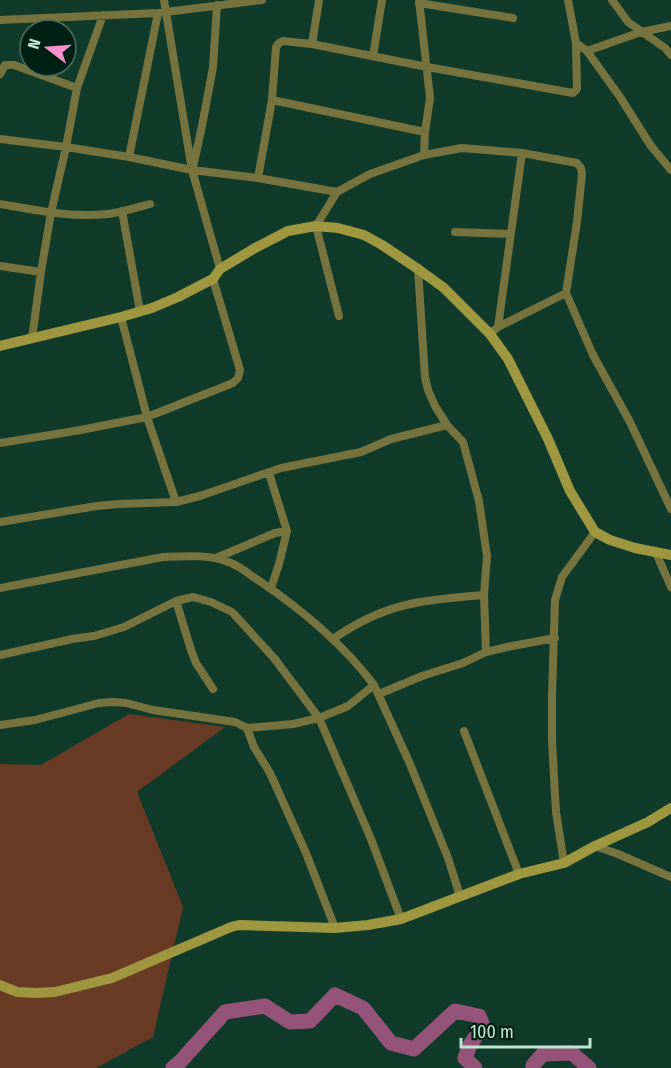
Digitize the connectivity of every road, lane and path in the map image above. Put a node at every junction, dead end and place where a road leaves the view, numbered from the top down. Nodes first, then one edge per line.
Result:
1 (164, 0) edge
2 (262, 0) edge
3 (319, 0) edge
4 (382, 0) edge
5 (568, 0) edge
6 (612, 0) edge
7 (419, 1) edge
8 (217, 5) junction
9 (162, 13) junction
10 (103, 15) junction
11 (513, 18) dead end
12 (0, 20) edge
13 (671, 26) edge
14 (641, 32) junction
15 (576, 43) junction
16 (312, 44) junction
17 (587, 51) junction
18 (671, 55) edge
19 (373, 56) junction
20 (428, 67) junction
21 (0, 74) edge
22 (77, 88) junction
23 (272, 100) junction
24 (425, 132) junction
25 (0, 139) edge
26 (66, 147) junction
27 (522, 153) junction
28 (424, 155) junction
29 (129, 158) junction
30 (192, 170) junction
31 (671, 170) edge
32 (258, 178) junction
33 (337, 192) junction
34 (0, 204) edge
35 (150, 204) dead end
36 (122, 211) junction
37 (51, 213) junction
38 (316, 226) junction
39 (455, 232) dead end
40 (510, 234) junction
41 (0, 266) edge
42 (418, 268) junction
43 (220, 269) junction
44 (41, 272) junction
45 (213, 279) junction
46 (566, 293) junction
47 (140, 311) junction
48 (339, 316) dead end
49 (121, 317) junction
50 (494, 331) junction
51 (32, 338) junction
52 (0, 346) edge
53 (147, 417) junction
54 (447, 425) junction
55 (0, 443) edge
56 (269, 473) junction
57 (176, 502) junction
58 (671, 509) edge
59 (0, 522) edge
60 (287, 531) junction
61 (595, 532) junction
62 (656, 553) junction
63 (671, 555) edge
64 (216, 558) junction
65 (671, 587) edge
66 (0, 588) edge
67 (271, 588) junction
68 (484, 595) junction
69 (176, 601) junction
70 (555, 638) junction
71 (333, 639) junction
72 (486, 652) junction
73 (0, 655) edge
74 (374, 686) junction
75 (213, 689) dead end
76 (379, 694) junction
77 (319, 718) junction
78 (0, 725) edge
79 (247, 728) junction
80 (464, 730) dead end
81 (671, 808) edge
82 (595, 846) junction
83 (564, 863) junction
84 (519, 874) junction
85 (671, 877) edge
86 (460, 896) junction
87 (401, 919) junction
88 (335, 928) junction
89 (0, 985) edge

1 - 9 street
2 - 8 street
3 - 16 street
4 - 19 street
5 - 15 street
6 - 14 street
7 - 11 street
7 - 20 street
8 - 9 street
8 - 30 street
9 - 10 street
9 - 29 street
9 - 30 street
10 - 12 street
10 - 22 street
13 - 14 street
14 - 17 street
14 - 18 street
15 - 17 street
15 - 20 street
16 - 19 street
16 - 23 street
17 - 31 street
19 - 20 street
20 - 24 street
21 - 22 street
22 - 26 street
23 - 24 street
23 - 32 street
24 - 28 street
25 - 26 street
26 - 29 street
26 - 37 street
27 - 28 street
27 - 40 street
27 - 46 street
28 - 33 street
29 - 30 street
30 - 32 street
30 - 43 street
32 - 33 street
33 - 38 street
34 - 37 street
35 - 36 street
36 - 37 street
36 - 47 street
37 - 44 street
38 - 42 main road
38 - 43 main road
38 - 48 street
39 - 40 street
40 - 50 street
41 - 44 street
42 - 50 main road
42 - 54 street
43 - 45 main road
44 - 51 street
45 - 47 main road
45 - 53 street
46 - 50 street
46 - 58 street
47 - 49 main road
49 - 51 main road
49 - 53 street
50 - 61 main road
51 - 52 main road
53 - 55 street
53 - 57 street
54 - 56 street
54 - 68 street
56 - 57 street
56 - 60 street
57 - 59 street
60 - 64 street
60 - 67 street
61 - 62 main road
61 - 70 street
62 - 63 main road
62 - 65 street
64 - 66 street
64 - 67 street
67 - 71 street
68 - 71 street
68 - 72 street
69 - 73 street
69 - 75 street
69 - 77 street
70 - 72 street
70 - 83 street
71 - 74 street
72 - 76 street
74 - 76 street
74 - 77 street
76 - 86 street
77 - 79 street
77 - 87 street
78 - 79 street
79 - 88 street
80 - 84 street
81 - 82 main road
82 - 83 main road
82 - 85 street
83 - 84 main road
84 - 86 main road
86 - 87 main road
87 - 88 main road
88 - 89 main road

